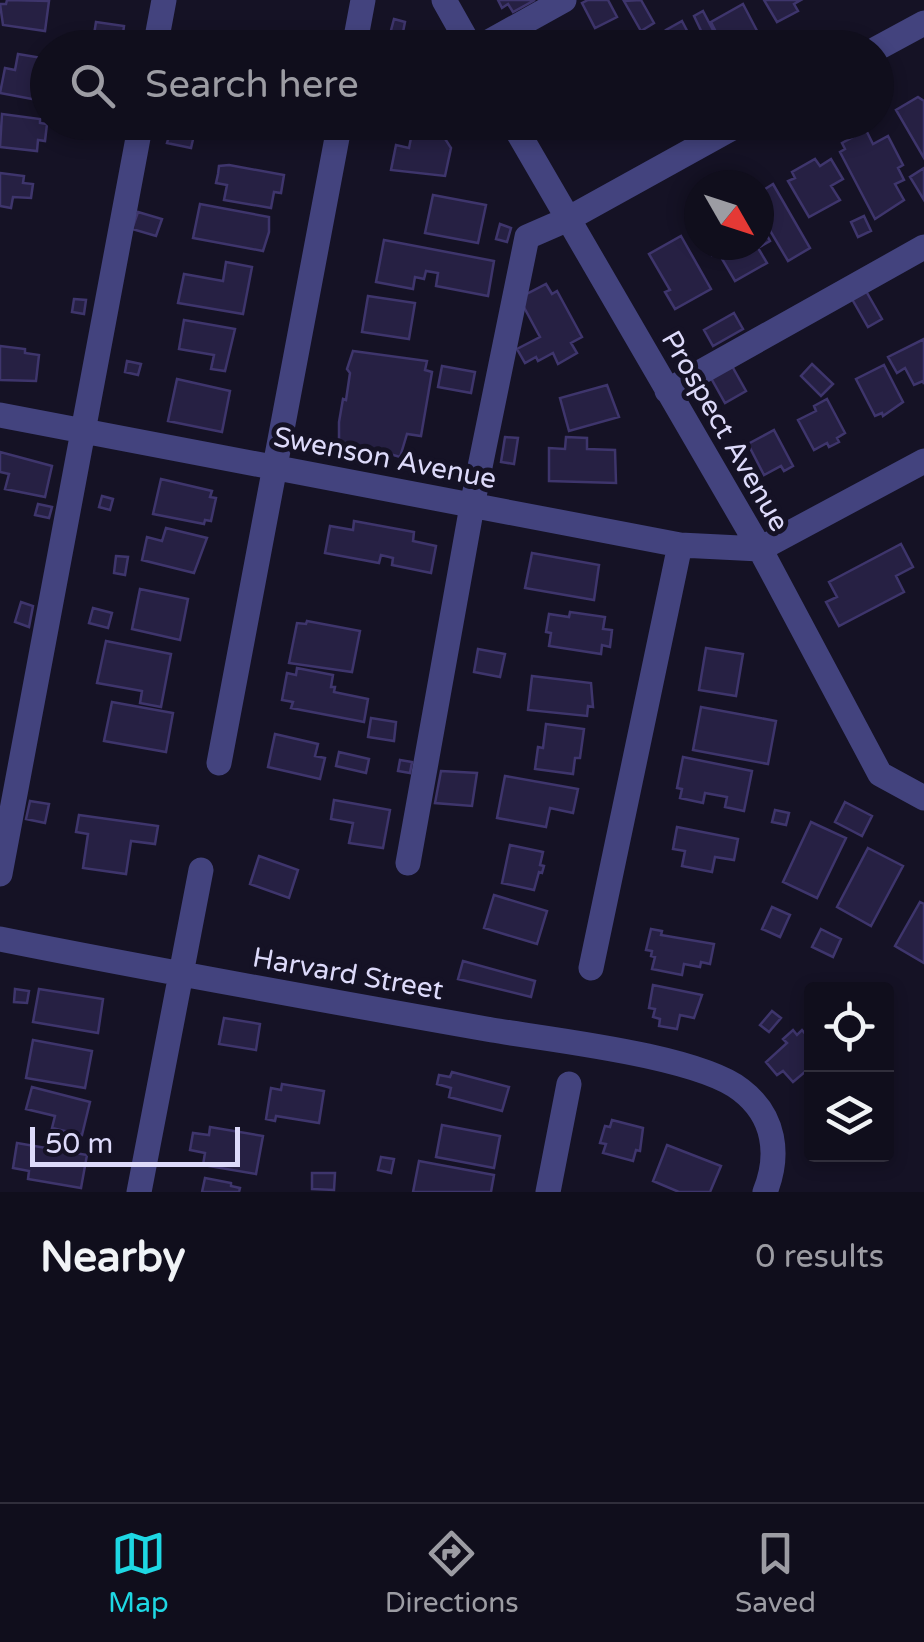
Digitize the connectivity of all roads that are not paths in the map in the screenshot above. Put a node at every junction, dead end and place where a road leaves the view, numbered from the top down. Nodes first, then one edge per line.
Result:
1 (164, 0) edge
2 (362, 0) edge
3 (444, 0) edge
4 (564, 0) edge
5 (924, 23) edge
6 (159, 30) edge
7 (357, 30) edge
8 (463, 30) edge
9 (508, 30) edge
10 (894, 39) edge
11 (138, 140) edge
12 (337, 140) edge
13 (522, 140) edge
14 (710, 140) edge
15 (566, 220) junction
16 (924, 247) edge
17 (667, 391) junction
18 (0, 415) edge
19 (84, 430) junction
20 (924, 460) edge
21 (276, 466) junction
22 (472, 506) junction
23 (680, 545) junction
24 (760, 549) junction
25 (219, 763) dead end
26 (924, 798) edge
27 (408, 863) dead end
28 (201, 870) dead end
29 (0, 874) edge
30 (0, 938) edge
31 (591, 968) dead end
32 (180, 975) junction
33 (569, 1084) dead end
34 (138, 1192) edge
35 (548, 1192) edge
36 (765, 1192) edge

1 - 6 street
2 - 7 street
3 - 8 street
4 - 9 street
5 - 10 street
11 - 19 street
12 - 21 street
13 - 15 street, Prospect Avenue
14 - 15 street
15 - 17 street, Prospect Avenue
15 - 22 street
16 - 17 street
17 - 24 street, Prospect Avenue
18 - 19 street, Swenson Avenue
19 - 21 street, Swenson Avenue
19 - 29 street
20 - 24 street
21 - 22 street, Swenson Avenue
21 - 25 street
22 - 23 street, Swenson Avenue
22 - 27 street
23 - 24 street, Swenson Avenue
23 - 31 street
24 - 26 street, Prospect Avenue
28 - 32 street
30 - 32 street, Harvard Street
32 - 34 street
32 - 36 street, Harvard Street
33 - 35 street

